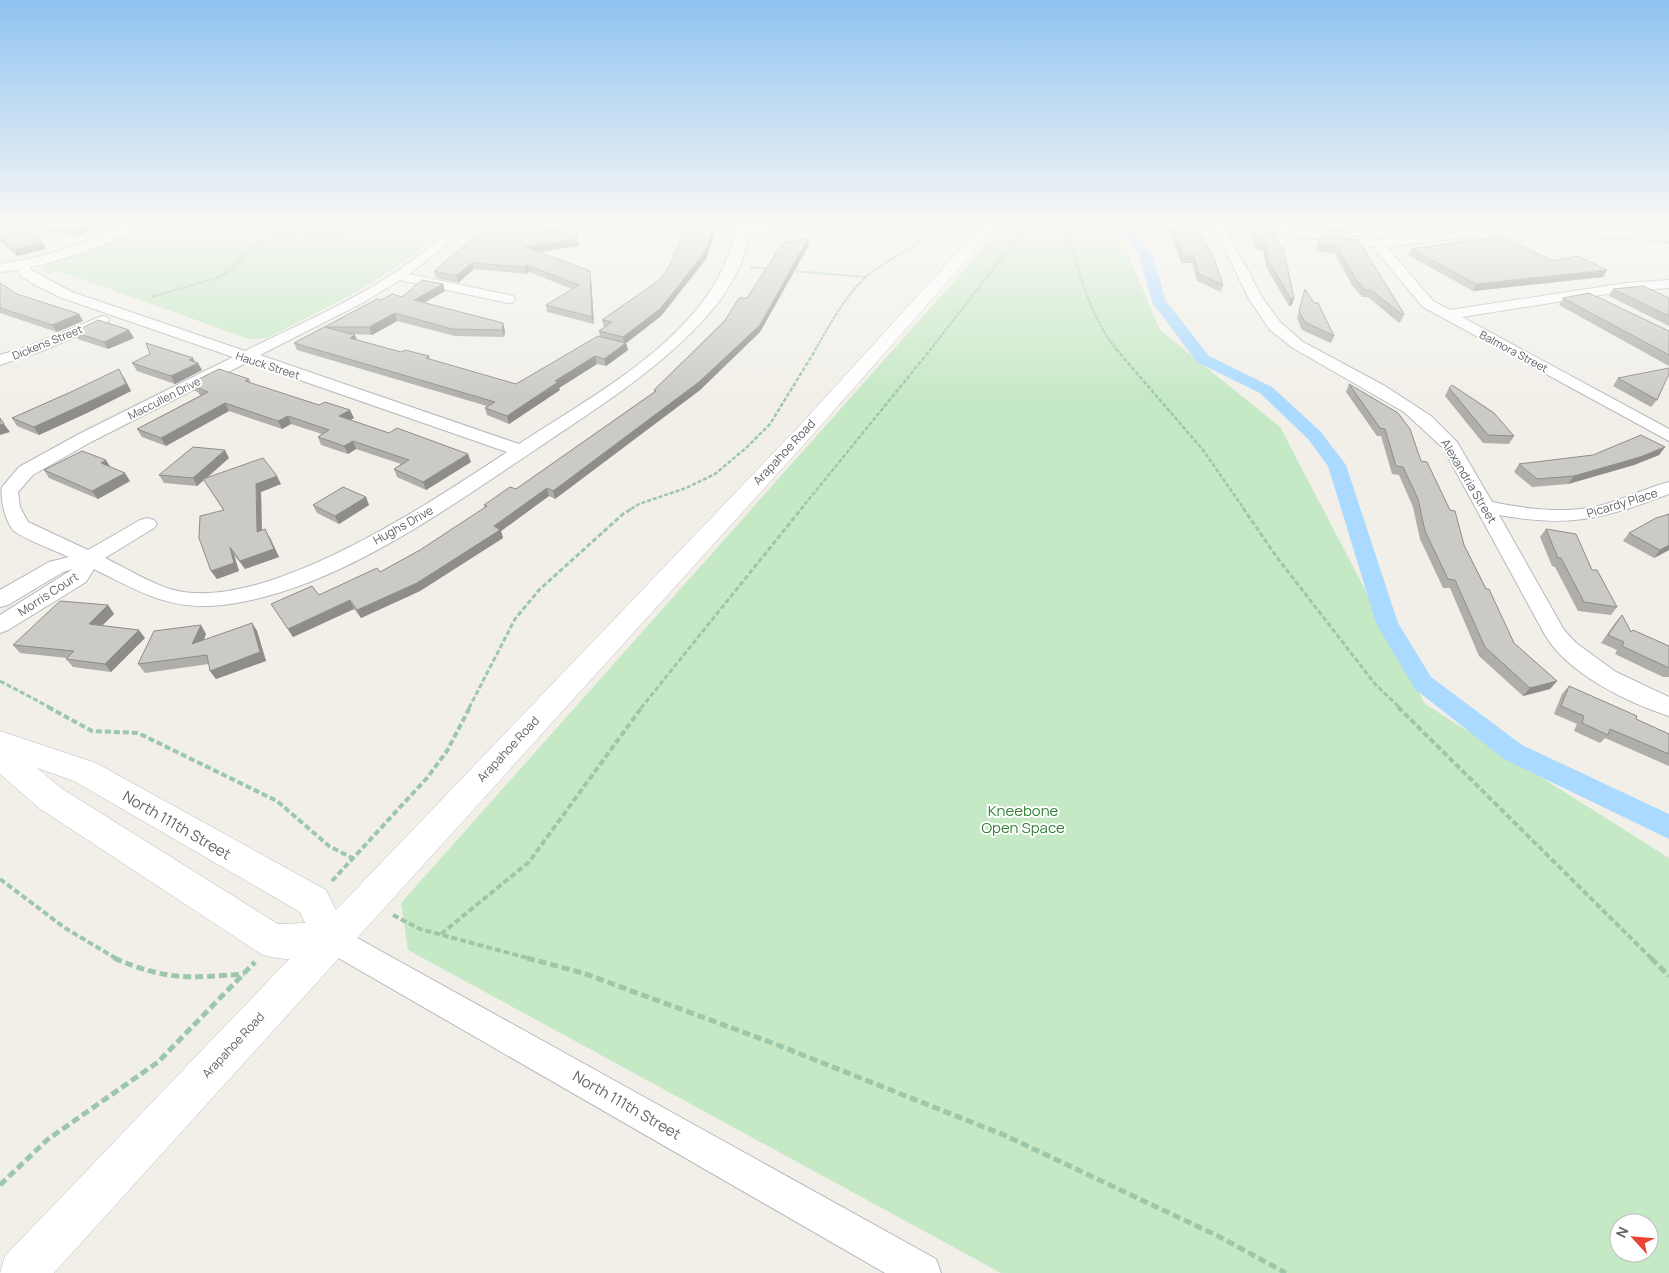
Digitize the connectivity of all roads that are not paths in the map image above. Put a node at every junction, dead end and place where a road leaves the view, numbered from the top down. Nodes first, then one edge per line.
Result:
1 (39, 282) edge
2 (388, 282) edge
3 (429, 282) edge
4 (723, 282) edge
5 (939, 282) edge
6 (1249, 282) edge
7 (1408, 282) edge
8 (1669, 284) edge
9 (1587, 293) junction
10 (508, 299) dead end
11 (1612, 305) edge
12 (122, 312) junction
13 (1445, 315) junction
14 (245, 357) junction
15 (0, 360) edge
16 (1669, 436) edge
17 (71, 446) joint
18 (520, 451) junction
19 (10, 478) edge
20 (1669, 488) edge
21 (1486, 507) junction
22 (147, 524) dead end
23 (90, 558) junction
24 (0, 600) edge
25 (0, 625) edge
26 (1669, 707) edge
27 (0, 743) edge
28 (0, 756) edge
29 (332, 938) junction
30 (22, 1273) edge
31 (922, 1273) edge

1 - 12 street, Hauck Street
2 - 14 street, Maccullen Drive
3 - 10 street
4 - 18 street, Hughs Drive
5 - 29 main road, Arapahoe Road
6 - 21 street, Alexandria Street
7 - 13 street, Balmora Street
8 - 9 street
9 - 11 street
9 - 13 street
12 - 14 street, Hauck Street
12 - 15 street, Dickens Street
13 - 16 street, Balmora Street
14 - 17 street, Maccullen Drive
14 - 18 street, Hauck Street
17 - 19 street, Hughs Drive
18 - 23 street, Hughs Drive
19 - 23 street, Hughs Drive
20 - 21 street, Picardy Place
21 - 26 street, Alexandria Street
22 - 23 street, Morris Court
23 - 24 street, Morris Court
23 - 25 street, Morris Court
27 - 29 main road, North 111th Street
28 - 29 main road
29 - 30 main road, Arapahoe Road
29 - 31 street, North 111th Street

